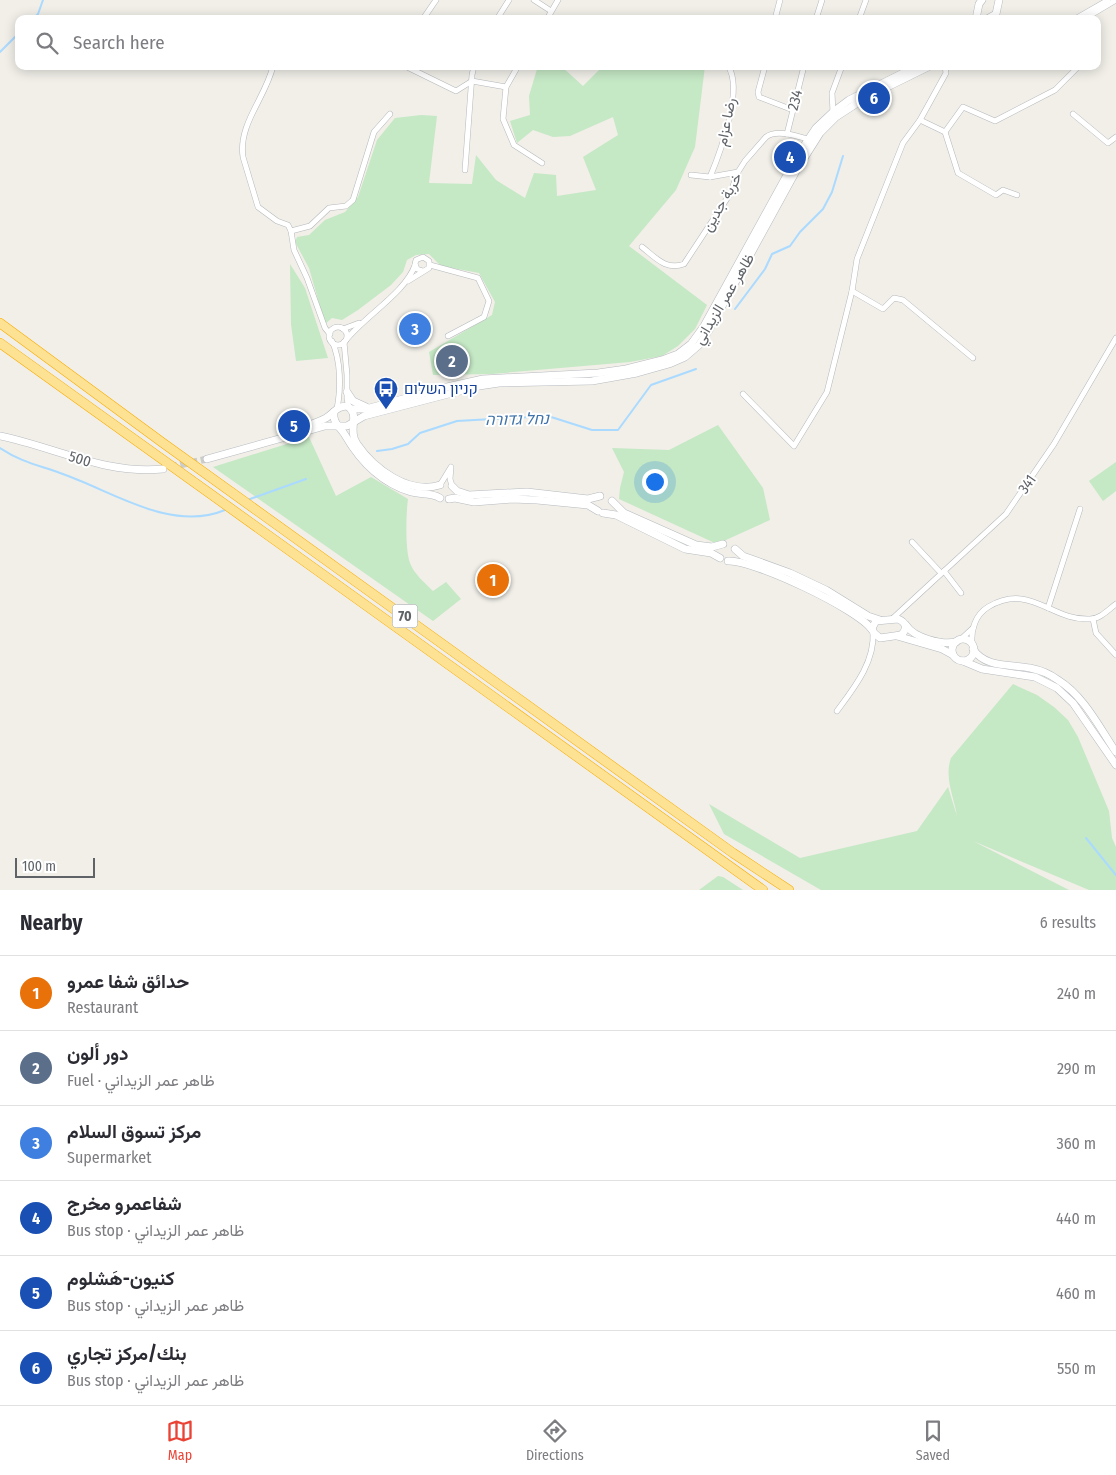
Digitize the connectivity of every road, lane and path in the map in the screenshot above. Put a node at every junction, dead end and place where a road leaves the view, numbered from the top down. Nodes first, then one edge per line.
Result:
1 (436, 0) edge
2 (509, 0) edge
3 (534, 0) edge
4 (558, 0) edge
5 (780, 0) edge
6 (822, 0) edge
7 (866, 0) edge
8 (1108, 0) edge
9 (1116, 0) edge
10 (551, 11) junction
11 (426, 15) edge
12 (500, 15) edge
13 (549, 15) edge
14 (776, 15) edge
15 (817, 15) edge
16 (860, 15) edge
17 (1082, 15) edge
18 (1091, 15) edge
19 (271, 70) edge
20 (414, 70) edge
21 (473, 70) edge
22 (516, 70) edge
23 (731, 70) edge
24 (764, 70) edge
25 (803, 70) edge
26 (841, 70) edge
27 (909, 70) edge
28 (922, 70) edge
29 (946, 70) edge
30 (1075, 70) edge
31 (472, 81) junction
32 (506, 87) junction
33 (793, 110) junction
34 (833, 112) junction
35 (390, 114) dead end
36 (1073, 114) dead end
37 (920, 120) junction
38 (945, 132) junction
39 (787, 134) junction
40 (1116, 137) edge
41 (808, 139) junction
42 (542, 163) dead end
43 (465, 170) dead end
44 (738, 172) junction
45 (691, 175) dead end
46 (710, 177) junction
47 (1016, 195) dead end
48 (291, 231) junction
49 (642, 247) dead end
50 (415, 265) junction
51 (430, 265) junction
52 (423, 271) junction
53 (405, 283) junction
54 (852, 291) junction
55 (364, 320) junction
56 (0, 323) edge
57 (343, 329) junction
58 (330, 334) junction
59 (448, 336) dead end
60 (1116, 338) edge
61 (332, 341) junction
62 (345, 341) junction
63 (0, 343) edge
64 (973, 358) dead end
65 (347, 392) junction
66 (743, 394) dead end
67 (351, 408) junction
68 (372, 408) junction
69 (335, 411) junction
70 (353, 422) junction
71 (338, 426) junction
72 (0, 436) edge
73 (246, 448) junction
74 (207, 459) tunnel mouth
75 (162, 469) tunnel mouth
76 (440, 485) junction
77 (452, 486) junction
78 (600, 496) junction
79 (440, 498) junction
80 (449, 499) junction
81 (612, 501) junction
82 (1080, 509) dead end
83 (601, 512) junction
84 (912, 542) dead end
85 (723, 544) junction
86 (735, 549) junction
87 (720, 558) junction
88 (728, 561) junction
89 (942, 572) junction
90 (961, 593) dead end
91 (908, 604) junction
92 (1116, 604) edge
93 (1048, 608) junction
94 (880, 620) junction
95 (891, 620) junction
96 (1093, 620) junction
97 (905, 624) junction
98 (973, 627) junction
99 (873, 631) junction
100 (896, 636) junction
101 (884, 637) junction
102 (958, 641) junction
103 (973, 646) junction
104 (871, 650) junction
105 (954, 655) junction
106 (1116, 655) edge
107 (963, 661) junction
108 (837, 711) dead end
109 (1116, 752) edge
110 (1116, 765) edge
111 (762, 890) edge
112 (790, 890) edge

1 - 11 street
2 - 12 street
3 - 10 street
4 - 10 street
5 - 14 street
6 - 15 street
7 - 16 street
8 - 17 street
9 - 18 street
10 - 13 street
19 - 48 street
20 - 31 street
21 - 31 street
22 - 32 street
23 - 46 street, رضا عزام
24 - 33 street
25 - 33 street, 234
26 - 34 street
27 - 34 main road, ظاهر عمر الزيداني
28 - 70 main road, ظاهر عمر الزيداني
29 - 37 street
30 - 38 street
31 - 32 street
31 - 43 street
32 - 42 street
33 - 39 street, 234
34 - 41 main road, ظاهر عمر الزيداني
35 - 48 street
36 - 40 street
37 - 38 street
37 - 54 street
38 - 47 street
39 - 41 street, خربة جدين
39 - 44 street, خربة جدين
41 - 68 main road, ظاهر عمر الزيداني
44 - 46 street
44 - 49 street, خربة جدين
45 - 46 street
48 - 58 street
50 - 51 street
50 - 52 street
50 - 53 street
51 - 52 street
51 - 59 street
52 - 53 street
53 - 55 street
54 - 64 street
54 - 66 street
55 - 57 street
55 - 62 street
56 - 112 highway, 70
57 - 58 street
57 - 62 street
58 - 61 street
60 - 89 street, 341
61 - 62 street
61 - 69 street
62 - 65 street
63 - 111 highway, 70
65 - 67 street
65 - 68 main road
67 - 68 main road, ظاهر عمر الزيداني
67 - 69 main road
67 - 70 main road
69 - 71 main road
69 - 73 main road
70 - 71 main road
70 - 76 main road
71 - 73 main road
71 - 79 main road
72 - 75 main road, 500
73 - 74 main road
76 - 77 main road
76 - 77 street
76 - 79 main road
77 - 78 main road
77 - 80 main road
78 - 81 main road
78 - 83 main road
79 - 80 main road
80 - 83 main road
81 - 83 main road
81 - 85 main road
82 - 93 street
83 - 87 main road
84 - 89 street
85 - 86 main road
85 - 87 main road
86 - 88 main road
86 - 94 main road
87 - 88 main road
88 - 99 main road
89 - 90 street
89 - 91 street, 341
91 - 95 street, 341
91 - 97 street
92 - 96 street
93 - 96 street
93 - 98 street
94 - 95 main road
94 - 99 main road
95 - 97 main road
96 - 106 street
97 - 100 main road
97 - 102 main road
98 - 102 street
98 - 103 street
99 - 101 main road
99 - 104 street
100 - 101 main road
100 - 105 main road
101 - 104 street
102 - 103 main road
102 - 105 main road
103 - 107 main road
103 - 109 main road
104 - 108 street
105 - 107 main road
107 - 110 main road

